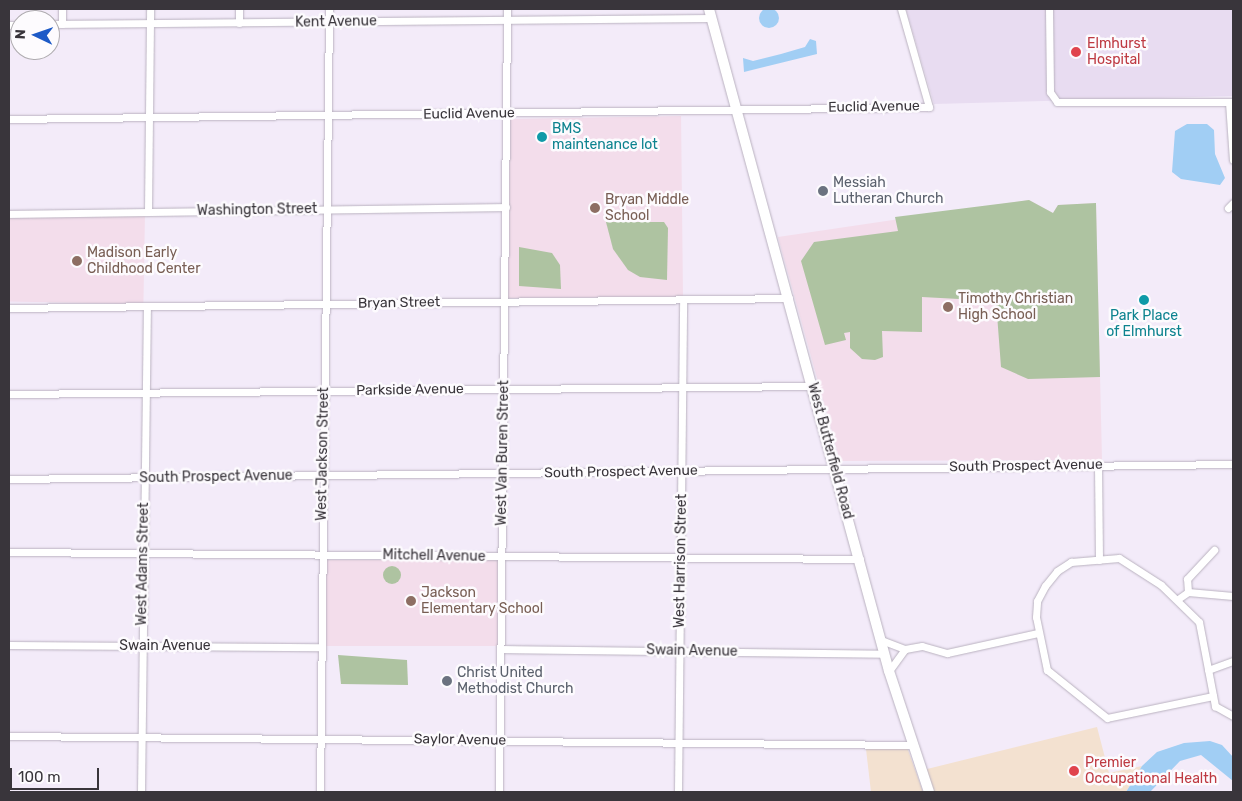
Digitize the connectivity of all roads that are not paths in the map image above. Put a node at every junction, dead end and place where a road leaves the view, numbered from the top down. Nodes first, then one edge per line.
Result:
1 (62, 9) edge
2 (150, 9) edge
3 (239, 9) edge
4 (329, 9) edge
5 (507, 9) edge
6 (901, 9) edge
7 (1049, 9) edge
8 (711, 14) edge
9 (507, 20) junction
10 (329, 22) junction
11 (239, 23) junction
12 (62, 24) joint
13 (150, 24) junction
14 (1231, 102) edge
15 (736, 108) junction
16 (506, 114) junction
17 (327, 116) junction
18 (149, 118) junction
19 (9, 119) edge
20 (1233, 160) edge
21 (506, 207) junction
22 (326, 209) junction
23 (148, 210) junction
24 (9, 214) edge
25 (789, 298) junction
26 (683, 300) junction
27 (504, 302) junction
28 (325, 304) junction
29 (147, 306) junction
30 (9, 308) edge
31 (812, 386) junction
32 (683, 387) junction
33 (504, 389) junction
34 (324, 390) junction
35 (146, 392) junction
36 (9, 394) edge
37 (1233, 464) edge
38 (1098, 465) junction
39 (836, 470) junction
40 (682, 472) junction
41 (502, 474) junction
42 (323, 476) junction
43 (144, 478) junction
44 (9, 479) edge
45 (1214, 550) dead end
46 (9, 552) edge
47 (144, 553) junction
48 (322, 555) junction
49 (502, 557) junction
50 (680, 557) junction
51 (860, 559) junction
52 (1100, 560) junction
53 (1188, 592) junction
54 (1233, 596) edge
55 (1178, 599) junction
56 (1038, 633) junction
57 (881, 640) junction
58 (9, 645) edge
59 (142, 646) junction
60 (321, 647) junction
61 (500, 649) junction
62 (905, 649) junction
63 (680, 651) junction
64 (884, 654) junction
65 (1233, 661) edge
66 (1208, 670) junction
67 (889, 671) junction
68 (1213, 696) junction
69 (1233, 716) edge
70 (9, 736) edge
71 (141, 737) junction
72 (320, 738) junction
73 (500, 740) junction
74 (679, 740) junction
75 (911, 745) junction
76 (140, 792) edge
77 (320, 792) edge
78 (499, 792) edge
79 (678, 792) edge
80 (929, 792) edge

1 - 12 street
2 - 13 street
3 - 11 street
4 - 10 street, West Jackson Street
5 - 9 street, West Van Buren Street
6 - 15 street, Euclid Avenue
7 - 14 street
8 - 9 street, Kent Avenue
8 - 15 main road, West Butterfield Road
9 - 10 street, Kent Avenue
9 - 16 street, West Van Buren Street
10 - 11 street, Kent Avenue
10 - 17 street, West Jackson Street
11 - 13 street, Kent Avenue
12 - 13 street, Kent Avenue
13 - 18 street
14 - 20 street
15 - 16 street, Euclid Avenue
15 - 25 main road, West Butterfield Road
16 - 17 street, Euclid Avenue
16 - 21 street, West Van Buren Street
17 - 18 street, Euclid Avenue
17 - 22 street, West Jackson Street
18 - 19 street, Euclid Avenue
18 - 23 street
21 - 22 street, Washington Street
21 - 27 street, West Van Buren Street
22 - 23 street, Washington Street
22 - 28 street, West Jackson Street
23 - 24 street, Washington Street
25 - 26 street, Bryan Street
25 - 31 main road, West Butterfield Road
26 - 27 street, Bryan Street
26 - 32 street, West Harrison Street
27 - 28 street, Bryan Street
27 - 33 street, West Van Buren Street
28 - 29 street, Bryan Street
28 - 34 street, West Jackson Street
29 - 30 street, Bryan Street
29 - 35 street, West Adams Street
31 - 32 street, Parkside Avenue
31 - 39 main road, West Butterfield Road
32 - 33 street, Parkside Avenue
32 - 40 street, West Harrison Street
33 - 34 street, Parkside Avenue
33 - 41 street, West Van Buren Street
34 - 35 street, Parkside Avenue
34 - 42 street, West Jackson Street
35 - 36 street, Parkside Avenue
35 - 43 street, West Adams Street
37 - 38 street, South Prospect Avenue
38 - 39 street, South Prospect Avenue
38 - 52 street
39 - 40 street, South Prospect Avenue
39 - 51 main road, West Butterfield Road
40 - 41 street, South Prospect Avenue
40 - 50 street, West Harrison Street
41 - 42 street, South Prospect Avenue
41 - 49 street, West Van Buren Street
42 - 43 street, South Prospect Avenue
42 - 48 street, West Jackson Street
43 - 44 street, South Prospect Avenue
43 - 47 street, West Adams Street
45 - 53 street
46 - 47 street, Mitchell Avenue
47 - 48 street, Mitchell Avenue
47 - 59 street, West Adams Street
48 - 49 street, Mitchell Avenue
48 - 60 street, West Jackson Street
49 - 50 street, Mitchell Avenue
49 - 61 street, West Van Buren Street
50 - 51 street, Mitchell Avenue
50 - 63 street, West Harrison Street
51 - 57 main road, West Butterfield Road
52 - 55 street
52 - 56 street
53 - 54 street
53 - 55 street
55 - 66 street
56 - 62 street
56 - 68 street
57 - 62 street
57 - 64 main road, West Butterfield Road
58 - 59 street, Swain Avenue
59 - 60 street, Swain Avenue
59 - 71 street, West Adams Street
60 - 72 street, West Jackson Street
61 - 63 street, Swain Avenue
61 - 73 street, West Van Buren Street
62 - 67 street
63 - 64 street, Swain Avenue
63 - 74 street, West Harrison Street
64 - 67 main road, West Butterfield Road
65 - 66 street
66 - 68 street
67 - 75 main road, West Butterfield Road
68 - 69 street
70 - 71 street, Saylor Avenue
71 - 72 street, Saylor Avenue
71 - 76 street, West Adams Street
72 - 73 street, Saylor Avenue
72 - 77 street, West Jackson Street
73 - 74 street, Saylor Avenue
73 - 78 street, West Van Buren Street
74 - 75 street, Saylor Avenue
74 - 79 street, West Harrison Street
75 - 80 main road, West Butterfield Road

